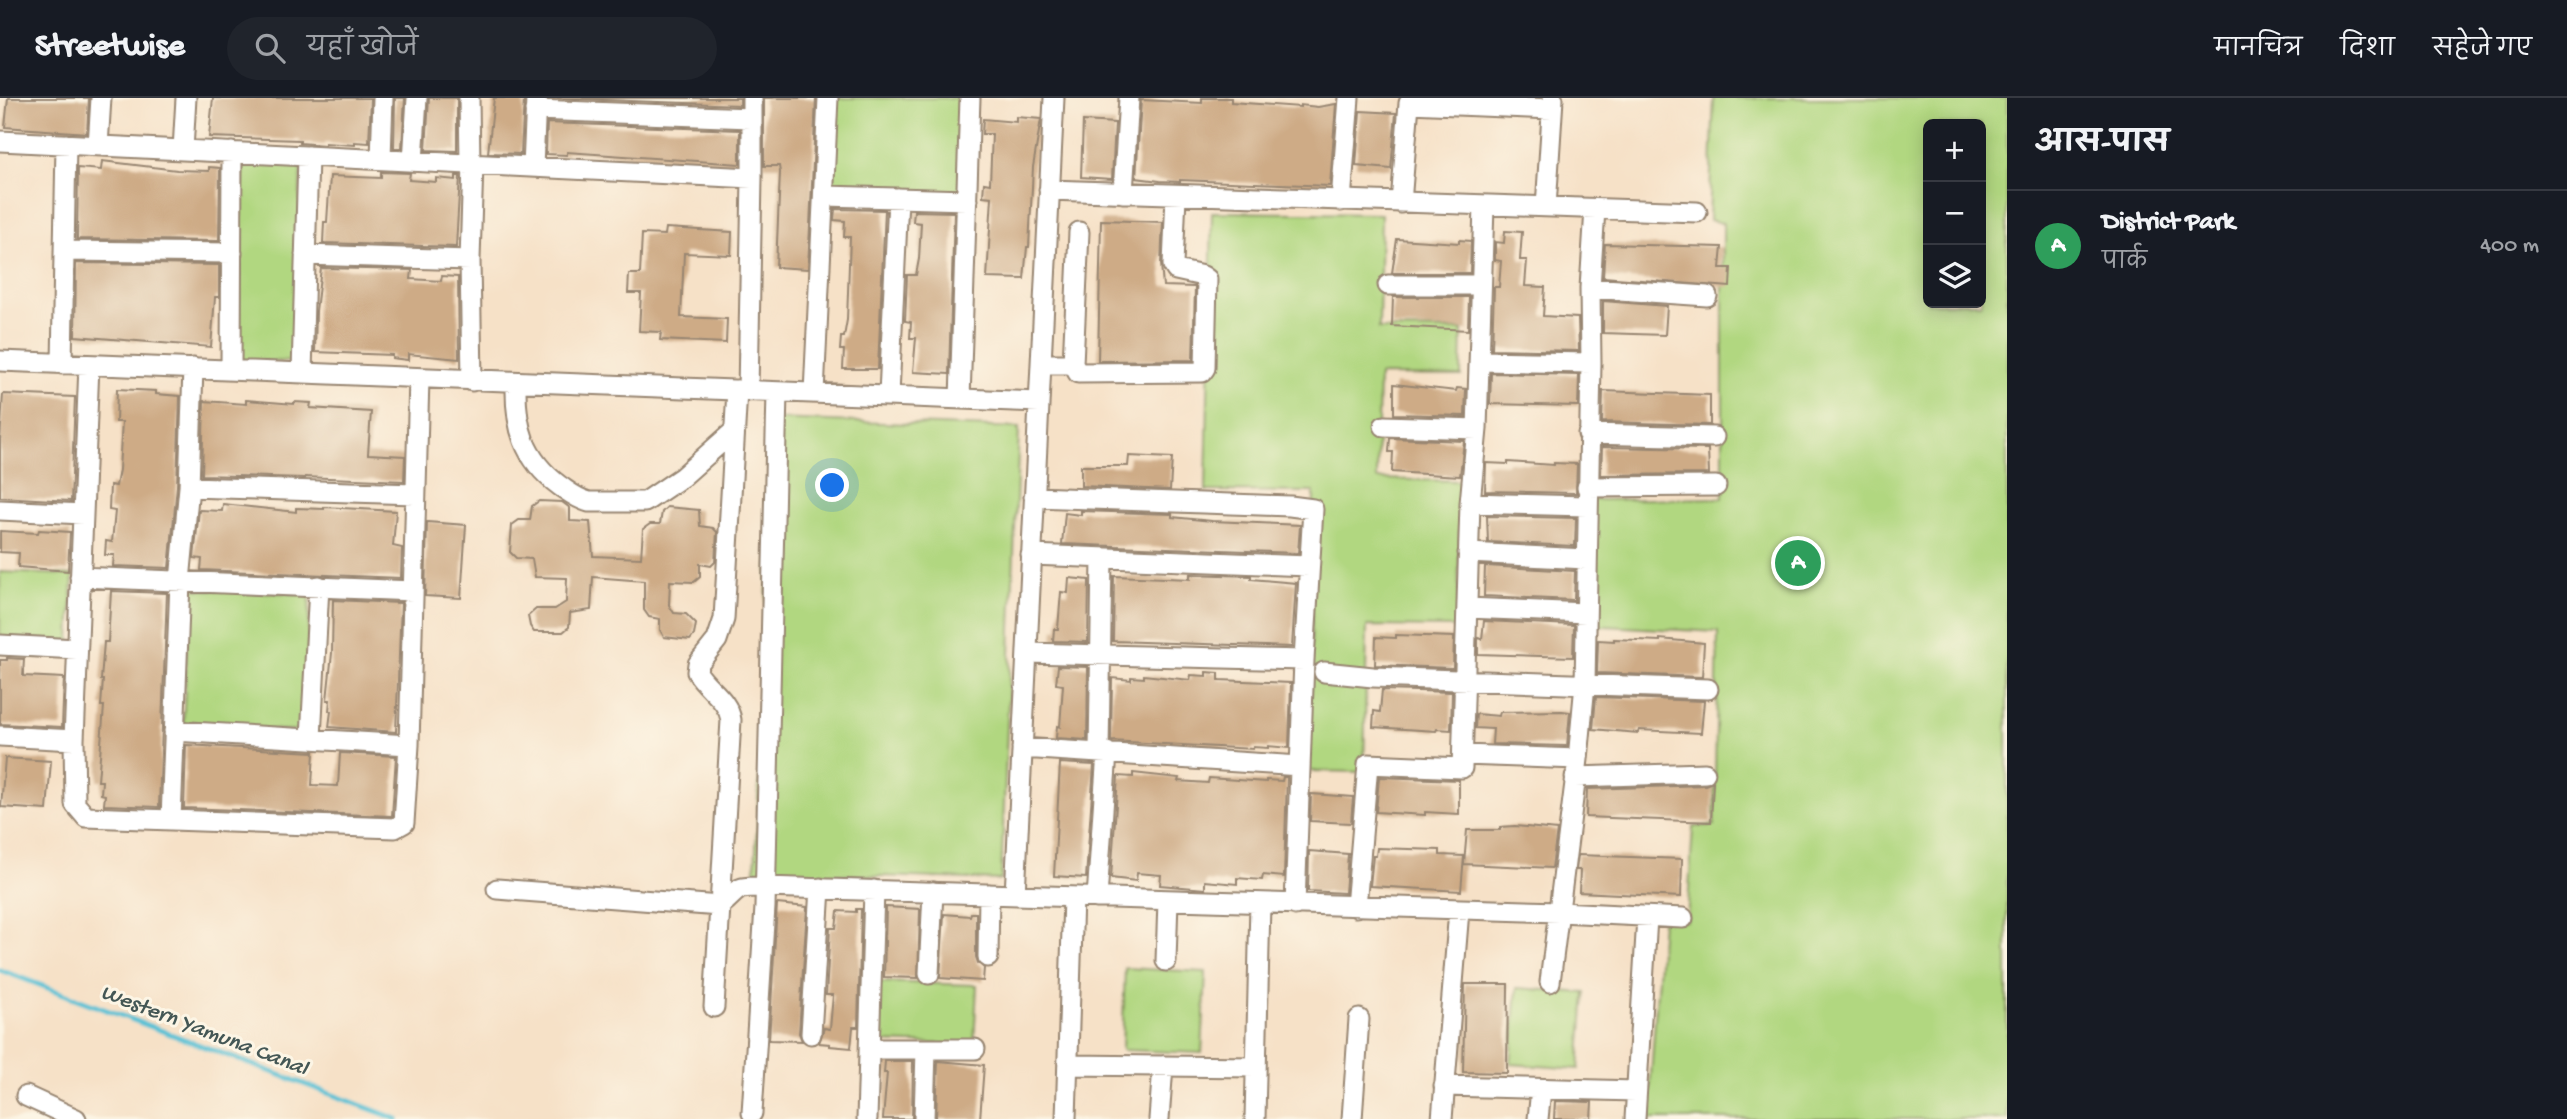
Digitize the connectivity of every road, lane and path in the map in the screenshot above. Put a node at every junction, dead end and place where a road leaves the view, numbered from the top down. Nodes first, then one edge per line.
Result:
1 (101, 98) edge
2 (186, 98) edge
3 (383, 98) edge
4 (417, 98) edge
5 (469, 98) edge
6 (828, 98) edge
7 (970, 98) edge
8 (1054, 98) edge
9 (1129, 98) edge
10 (1349, 98) edge
11 (536, 104) edge
12 (1553, 104) edge
13 (752, 108) edge
14 (0, 141) edge
15 (66, 144) junction
16 (98, 146) junction
17 (183, 150) junction
18 (232, 152) junction
19 (308, 156) junction
20 (381, 159) junction
21 (413, 161) junction
22 (471, 164) junction
23 (533, 167) junction
24 (752, 178) junction
25 (1049, 190) junction
26 (1123, 193) junction
27 (1176, 195) junction
28 (825, 196) junction
29 (898, 198) junction
30 (967, 200) junction
31 (1341, 201) junction
32 (1401, 203) junction
33 (1485, 206) junction
34 (1546, 207) junction
35 (1595, 209) junction
36 (1698, 212) dead end
37 (1079, 232) dead end
38 (64, 251) junction
39 (232, 253) junction
40 (305, 255) junction
41 (470, 260) junction
42 (1388, 285) dead end
43 (1481, 285) junction
44 (1590, 288) junction
45 (1707, 296) dead end
46 (0, 361) edge
47 (1480, 361) junction
48 (1041, 363) junction
49 (1591, 363) junction
50 (62, 364) junction
51 (89, 365) junction
52 (1073, 365) junction
53 (193, 368) junction
54 (231, 370) junction
55 (302, 373) junction
56 (419, 377) junction
57 (472, 381) junction
58 (516, 383) junction
59 (743, 391) junction
60 (777, 392) junction
61 (814, 393) junction
62 (889, 395) junction
63 (960, 399) junction
64 (1039, 402) junction
65 (1384, 426) dead end
66 (735, 429) junction
67 (1477, 429) junction
68 (1588, 434) junction
69 (1714, 437) dead end
70 (189, 486) junction
71 (1716, 486) dead end
72 (415, 494) junction
73 (1034, 497) junction
74 (1587, 497) junction
75 (1470, 503) junction
76 (0, 510) edge
77 (83, 514) junction
78 (1468, 554) junction
79 (1031, 555) junction
80 (1102, 558) junction
81 (1586, 559) junction
82 (1309, 566) junction
83 (80, 577) junction
84 (180, 581) junction
85 (319, 586) junction
86 (413, 591) junction
87 (1466, 608) junction
88 (1586, 613) junction
89 (0, 645) edge
90 (77, 649) junction
91 (1027, 653) junction
92 (1101, 655) junction
93 (1304, 660) junction
94 (1324, 672) dead end
95 (1465, 681) junction
96 (1585, 684) junction
97 (1708, 689) dead end
98 (174, 731) junction
99 (0, 736) edge
100 (311, 738) junction
101 (74, 740) junction
102 (409, 745) junction
103 (1022, 748) junction
104 (1103, 752) junction
105 (1463, 755) junction
106 (1300, 766) junction
107 (1577, 768) junction
108 (1705, 773) dead end
109 (171, 820) junction
110 (765, 887) junction
111 (820, 888) junction
112 (497, 889) dead end
113 (874, 890) junction
114 (933, 892) junction
115 (989, 894) junction
116 (1015, 895) junction
117 (1073, 897) junction
118 (1097, 898) junction
119 (1168, 900) junction
120 (1260, 903) junction
121 (1295, 905) junction
122 (720, 906) junction
123 (1356, 907) junction
124 (1459, 910) junction
125 (1559, 912) junction
126 (1647, 917) junction
127 (1683, 918) dead end
128 (988, 957) dead end
129 (1166, 961) dead end
130 (929, 974) dead end
131 (1550, 982) dead end
132 (714, 1007) dead end
133 (1359, 1018) dead end
134 (811, 1034) dead end
135 (870, 1049) junction
136 (926, 1049) junction
137 (975, 1049) dead end
138 (1068, 1065) junction
139 (1163, 1066) junction
140 (1256, 1067) junction
141 (1444, 1086) junction
142 (1541, 1089) junction
143 (1636, 1091) junction
144 (26, 1096) dead end
145 (752, 1113) dead end
146 (76, 1119) edge
147 (867, 1119) edge
148 (923, 1119) edge
149 (1066, 1119) edge
150 (1158, 1119) edge
151 (1255, 1119) edge
152 (1352, 1119) edge
153 (1442, 1119) edge
154 (1538, 1119) edge
155 (1635, 1119) edge

1 - 16 street
2 - 17 street
3 - 20 street
4 - 21 street
5 - 22 street
6 - 28 street
7 - 30 street
8 - 25 street
9 - 26 street
10 - 31 street
11 - 13 street
11 - 23 street
12 - 32 street
12 - 34 street
13 - 24 street
14 - 15 street
15 - 16 street
15 - 38 street
16 - 17 street
17 - 18 street
18 - 19 street
18 - 39 street
19 - 20 street
19 - 40 street
20 - 21 street
21 - 22 street
22 - 23 street
22 - 41 street
23 - 24 street
24 - 59 street
25 - 26 street
25 - 48 street
26 - 27 street
27 - 31 street
27 - 52 street
28 - 29 street
28 - 61 street
29 - 30 street
29 - 62 street
30 - 63 street
31 - 32 street
32 - 33 street
33 - 34 street
33 - 43 street
34 - 35 street
35 - 36 street
35 - 44 street
37 - 52 street
38 - 39 street
38 - 50 street
39 - 54 street
40 - 41 street
40 - 55 street
41 - 57 street
42 - 43 street
43 - 47 street
44 - 45 street
44 - 49 street
46 - 50 street
47 - 49 street
47 - 67 street
48 - 52 street
48 - 64 street
49 - 68 street
50 - 51 street
51 - 53 street
51 - 77 street
53 - 54 street
53 - 70 street
54 - 55 street
55 - 56 street
56 - 57 street
56 - 72 street
57 - 58 street
58 - 59 street
58 - 66 street
59 - 60 street
59 - 66 street
60 - 61 street
60 - 110 street
61 - 62 street
62 - 63 street
63 - 64 street
64 - 73 street
65 - 67 street
66 - 122 street
67 - 75 street
68 - 69 street
68 - 74 street
70 - 72 street
70 - 84 street
71 - 74 street
72 - 86 street
73 - 79 street
73 - 82 street
74 - 75 street
74 - 81 street
75 - 78 street
76 - 77 street
77 - 83 street
78 - 81 street
78 - 87 street
79 - 80 street
79 - 91 street
80 - 82 street
80 - 92 street
81 - 88 street
82 - 93 street
83 - 84 street
83 - 90 street
84 - 85 street
84 - 98 street
85 - 86 street
85 - 100 street
86 - 102 street
87 - 88 street
87 - 95 street
88 - 96 street
89 - 90 street
90 - 101 street
91 - 92 street
91 - 103 street
92 - 93 street
92 - 104 street
93 - 106 street
94 - 95 street
95 - 96 street
95 - 105 street
96 - 97 street
96 - 107 street
98 - 100 street
98 - 109 street
99 - 101 street
100 - 102 street
101 - 109 street
102 - 109 street
103 - 104 street
103 - 116 street
104 - 106 street
104 - 118 street
105 - 107 street
105 - 123 street
106 - 121 street
107 - 108 street
107 - 125 street
110 - 111 street
110 - 122 street
110 - 145 street
111 - 113 street
111 - 134 street
112 - 122 street
113 - 114 street
113 - 135 street
114 - 115 street
114 - 130 street
115 - 116 street
115 - 128 street
116 - 117 street
117 - 118 street
117 - 138 street
118 - 119 street
119 - 120 street
119 - 129 street
120 - 121 street
120 - 140 street
121 - 123 street
122 - 132 street
123 - 124 street
124 - 125 street
124 - 141 street
125 - 126 street
125 - 131 street
126 - 127 street
126 - 143 street
133 - 152 street
135 - 136 street
135 - 147 street
136 - 137 street
136 - 148 street
138 - 139 street
138 - 149 street
139 - 140 street
139 - 150 street
140 - 151 street
141 - 142 street
141 - 153 street
142 - 143 street
142 - 154 street
143 - 155 street
144 - 146 street

